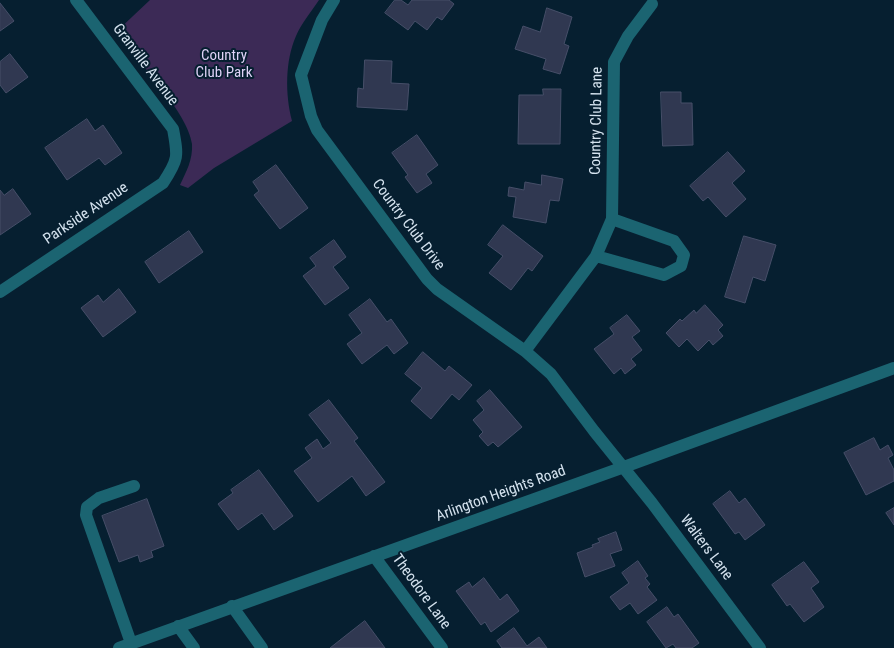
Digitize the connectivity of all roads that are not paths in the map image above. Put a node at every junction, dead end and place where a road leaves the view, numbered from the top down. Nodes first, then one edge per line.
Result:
1 (76, 0) edge
2 (334, 0) edge
3 (652, 4) dead end
4 (177, 154) joint
5 (612, 220) junction
6 (596, 256) junction
7 (0, 292) edge
8 (525, 351) junction
9 (894, 368) edge
10 (624, 468) junction
11 (134, 486) dead end
12 (374, 556) junction
13 (232, 606) junction
14 (178, 626) junction
15 (131, 644) junction
16 (118, 648) edge
17 (194, 648) edge
18 (262, 648) edge
19 (442, 648) edge
20 (760, 648) edge

1 - 4 street, Granville Avenue
2 - 8 street, Country Club Drive
3 - 5 street, Country Club Lane
4 - 7 street, Parkside Avenue
5 - 6 street, Country Club Lane
5 - 6 street
6 - 8 street, Country Club Lane
8 - 10 street, Country Club Drive
9 - 10 street, Arlington Heights Road
10 - 12 street, Arlington Heights Road
10 - 20 street, Walters Lane
11 - 15 street
12 - 13 street, Arlington Heights Road
12 - 19 street, Theodore Lane
13 - 14 street, Arlington Heights Road
13 - 18 street
14 - 15 street, Arlington Heights Road
14 - 17 street
15 - 16 street, Arlington Heights Road

